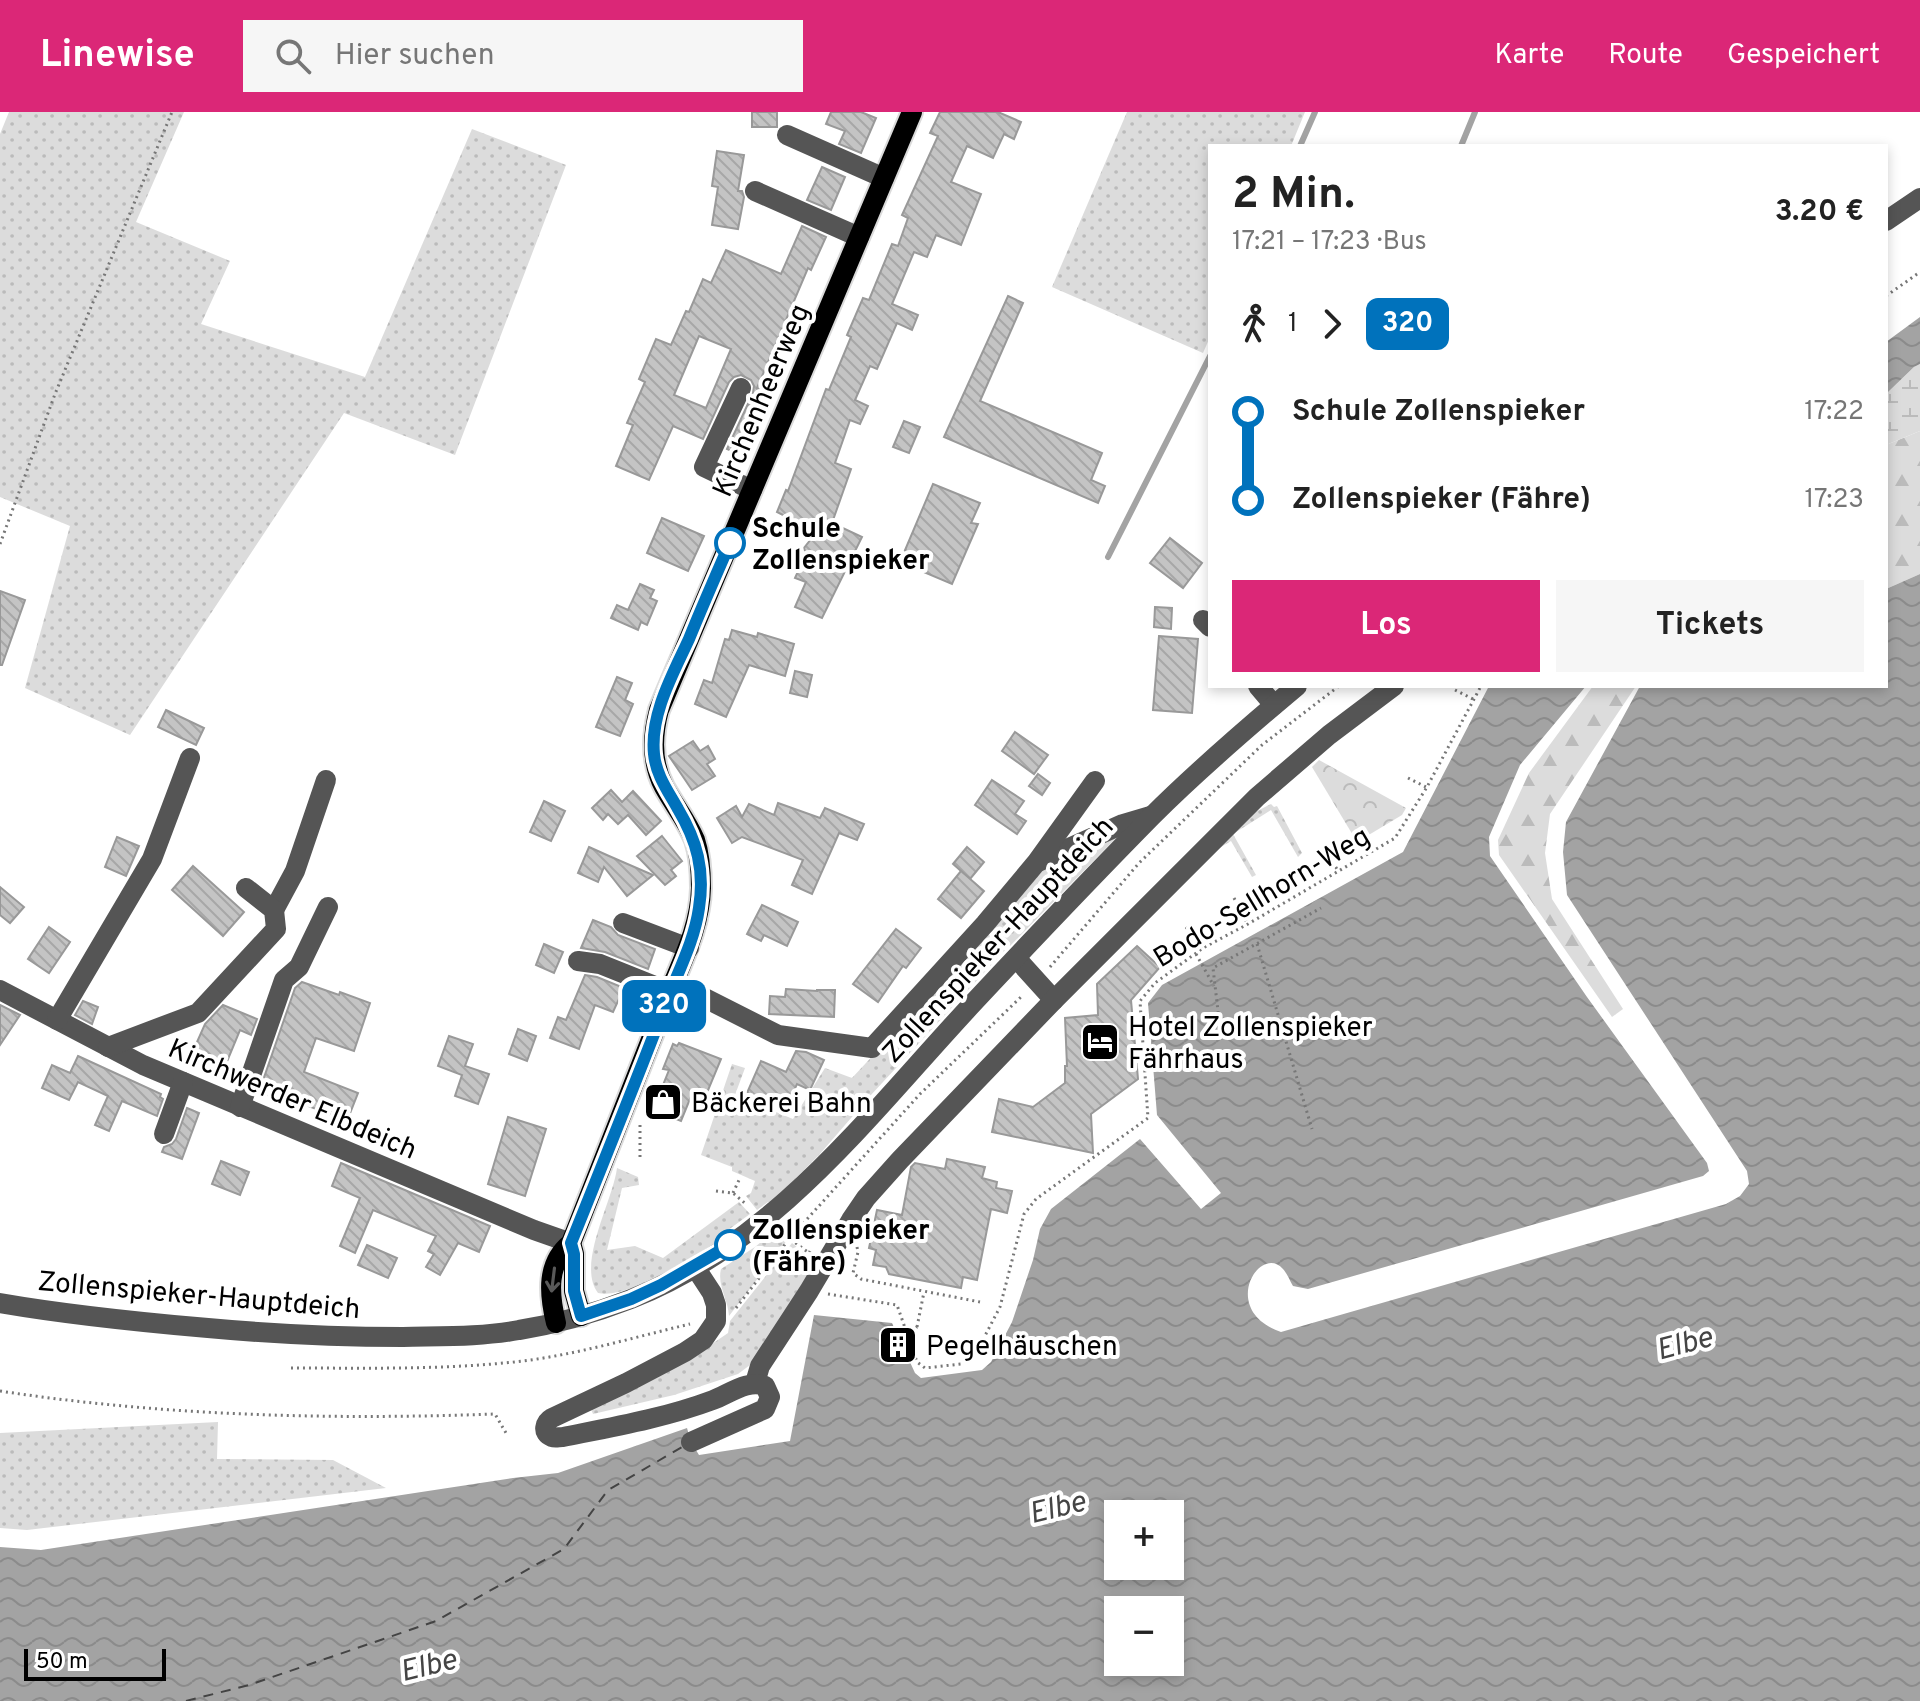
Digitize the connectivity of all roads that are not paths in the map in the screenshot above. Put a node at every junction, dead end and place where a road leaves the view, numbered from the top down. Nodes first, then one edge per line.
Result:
1 (912, 112) edge
2 (787, 135) dead end
3 (884, 178) junction
4 (755, 191) dead end
5 (1920, 198) edge
6 (1888, 220) edge
7 (859, 237) junction
8 (741, 388) dead end
9 (752, 490) junction
10 (1260, 688) edge
11 (1295, 688) edge
12 (1391, 688) edge
13 (1274, 705) junction
14 (190, 758) dead end
15 (326, 780) dead end
16 (1095, 781) dead end
17 (1154, 815) junction
18 (1036, 863) junction
19 (246, 888) dead end
20 (328, 907) dead end
21 (274, 910) junction
22 (623, 923) dead end
23 (689, 948) junction
24 (1016, 958) junction
25 (578, 961) dead end
26 (672, 987) junction
27 (0, 990) edge
28 (1054, 1000) junction
29 (57, 1020) junction
30 (108, 1047) junction
31 (183, 1082) junction
32 (240, 1107) junction
33 (164, 1134) dead end
34 (571, 1243) junction
35 (695, 1267) junction
36 (0, 1303) edge
37 (581, 1316) junction
38 (556, 1323) junction
39 (755, 1383) junction
40 (691, 1442) dead end

1 - 3 main road, Kirchenheerweg
2 - 3 street
3 - 7 main road, Kirchenheerweg
4 - 7 street
5 - 6 street
7 - 9 main road, Kirchenheerweg
8 - 9 street
9 - 23 main road, Kirchenheerweg
10 - 13 street
11 - 13 street, Zollenspieker-Hauptdeich
12 - 28 street
13 - 17 street, Zollenspieker-Hauptdeich
14 - 29 street
15 - 21 street
16 - 18 street
17 - 18 street
17 - 24 street, Zollenspieker-Hauptdeich
18 - 26 street
19 - 21 street
20 - 32 street
21 - 30 street
22 - 23 street
23 - 26 main road, Kirchenheerweg
24 - 28 street
24 - 35 street, Zollenspieker-Hauptdeich
25 - 26 street
26 - 34 main road, Kirchenheerweg
27 - 29 street, Kirchwerder Elbdeich
28 - 39 street
29 - 30 street, Kirchwerder Elbdeich
30 - 31 street, Kirchwerder Elbdeich
31 - 32 street, Kirchwerder Elbdeich
31 - 33 street
32 - 34 street, Kirchwerder Elbdeich
34 - 37 main road, Kirchenheerweg
34 -> 38 main road, Kirchenheerweg
35 - 37 street, Zollenspieker-Hauptdeich
35 - 39 street
36 - 38 street, Zollenspieker-Hauptdeich
37 - 38 street, Zollenspieker-Hauptdeich
39 - 40 street

